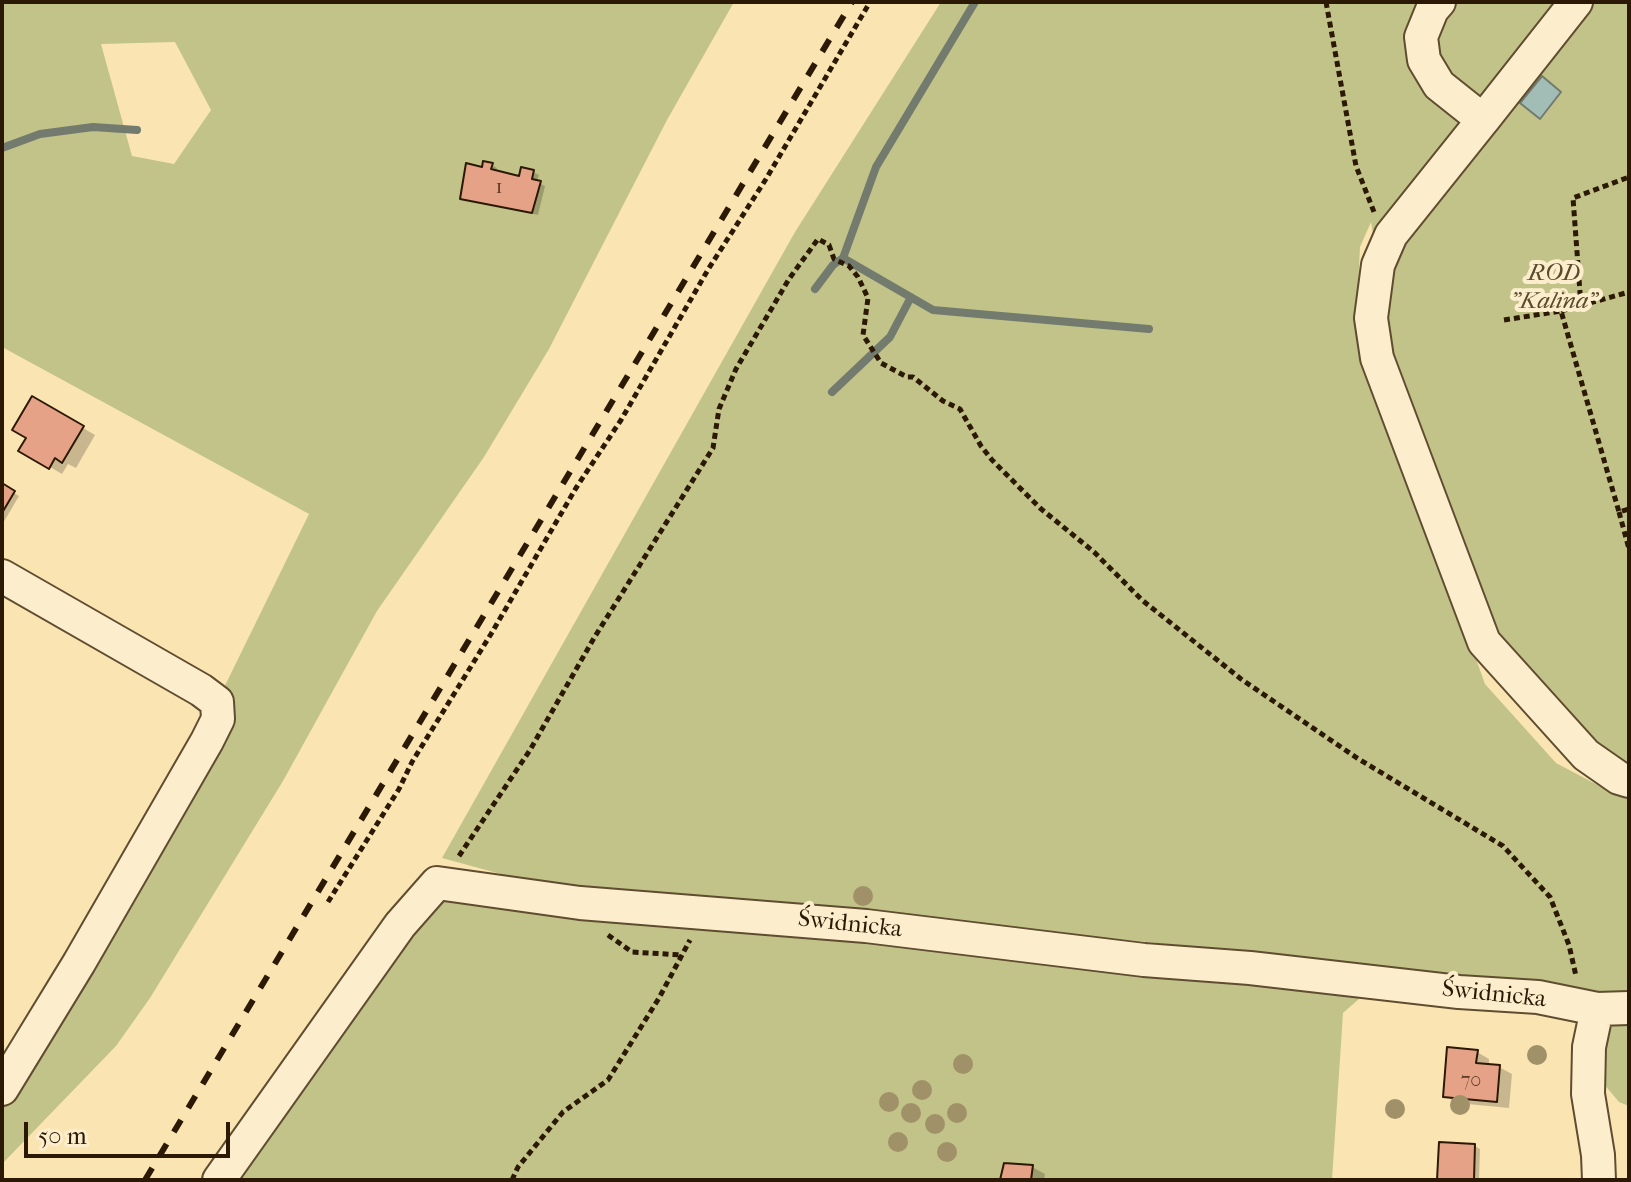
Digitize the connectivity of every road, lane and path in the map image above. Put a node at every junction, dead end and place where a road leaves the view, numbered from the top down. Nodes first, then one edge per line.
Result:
1 (870, 2) edge
2 (1326, 2) edge
3 (1439, 2) edge
4 (1576, 2) edge
5 (1483, 120) junction
6 (1629, 177) edge
7 (1391, 235) junction
8 (1629, 292) edge
9 (1581, 306) junction
10 (1561, 311) junction
11 (1504, 320) dead end
12 (1629, 509) edge
13 (1619, 512) junction
14 (1629, 549) edge
15 (2, 576) edge
16 (1629, 781) edge
17 (437, 883) junction
18 (328, 902) dead end
19 (580, 903) junction
20 (704, 913) junction
21 (682, 955) junction
22 (1629, 1008) edge
23 (1595, 1009) junction
24 (2, 1089) edge
25 (219, 1180) edge
26 (512, 1180) edge
27 (1599, 1180) edge

1 - 18 path
2 - 7 path
3 - 5 street
4 - 5 street
5 - 7 street
6 - 9 path
7 - 16 street
8 - 9 path
9 - 10 path
10 - 11 path
10 - 13 path
12 - 13 path
13 - 14 path
15 - 24 street
17 - 19 street, Świdnicka
17 - 23 path
17 - 25 street
19 - 20 street, Świdnicka
19 - 21 path
20 - 21 path
20 - 23 street, Świdnicka
21 - 26 path
22 - 23 street, Świdnicka
23 - 27 street

